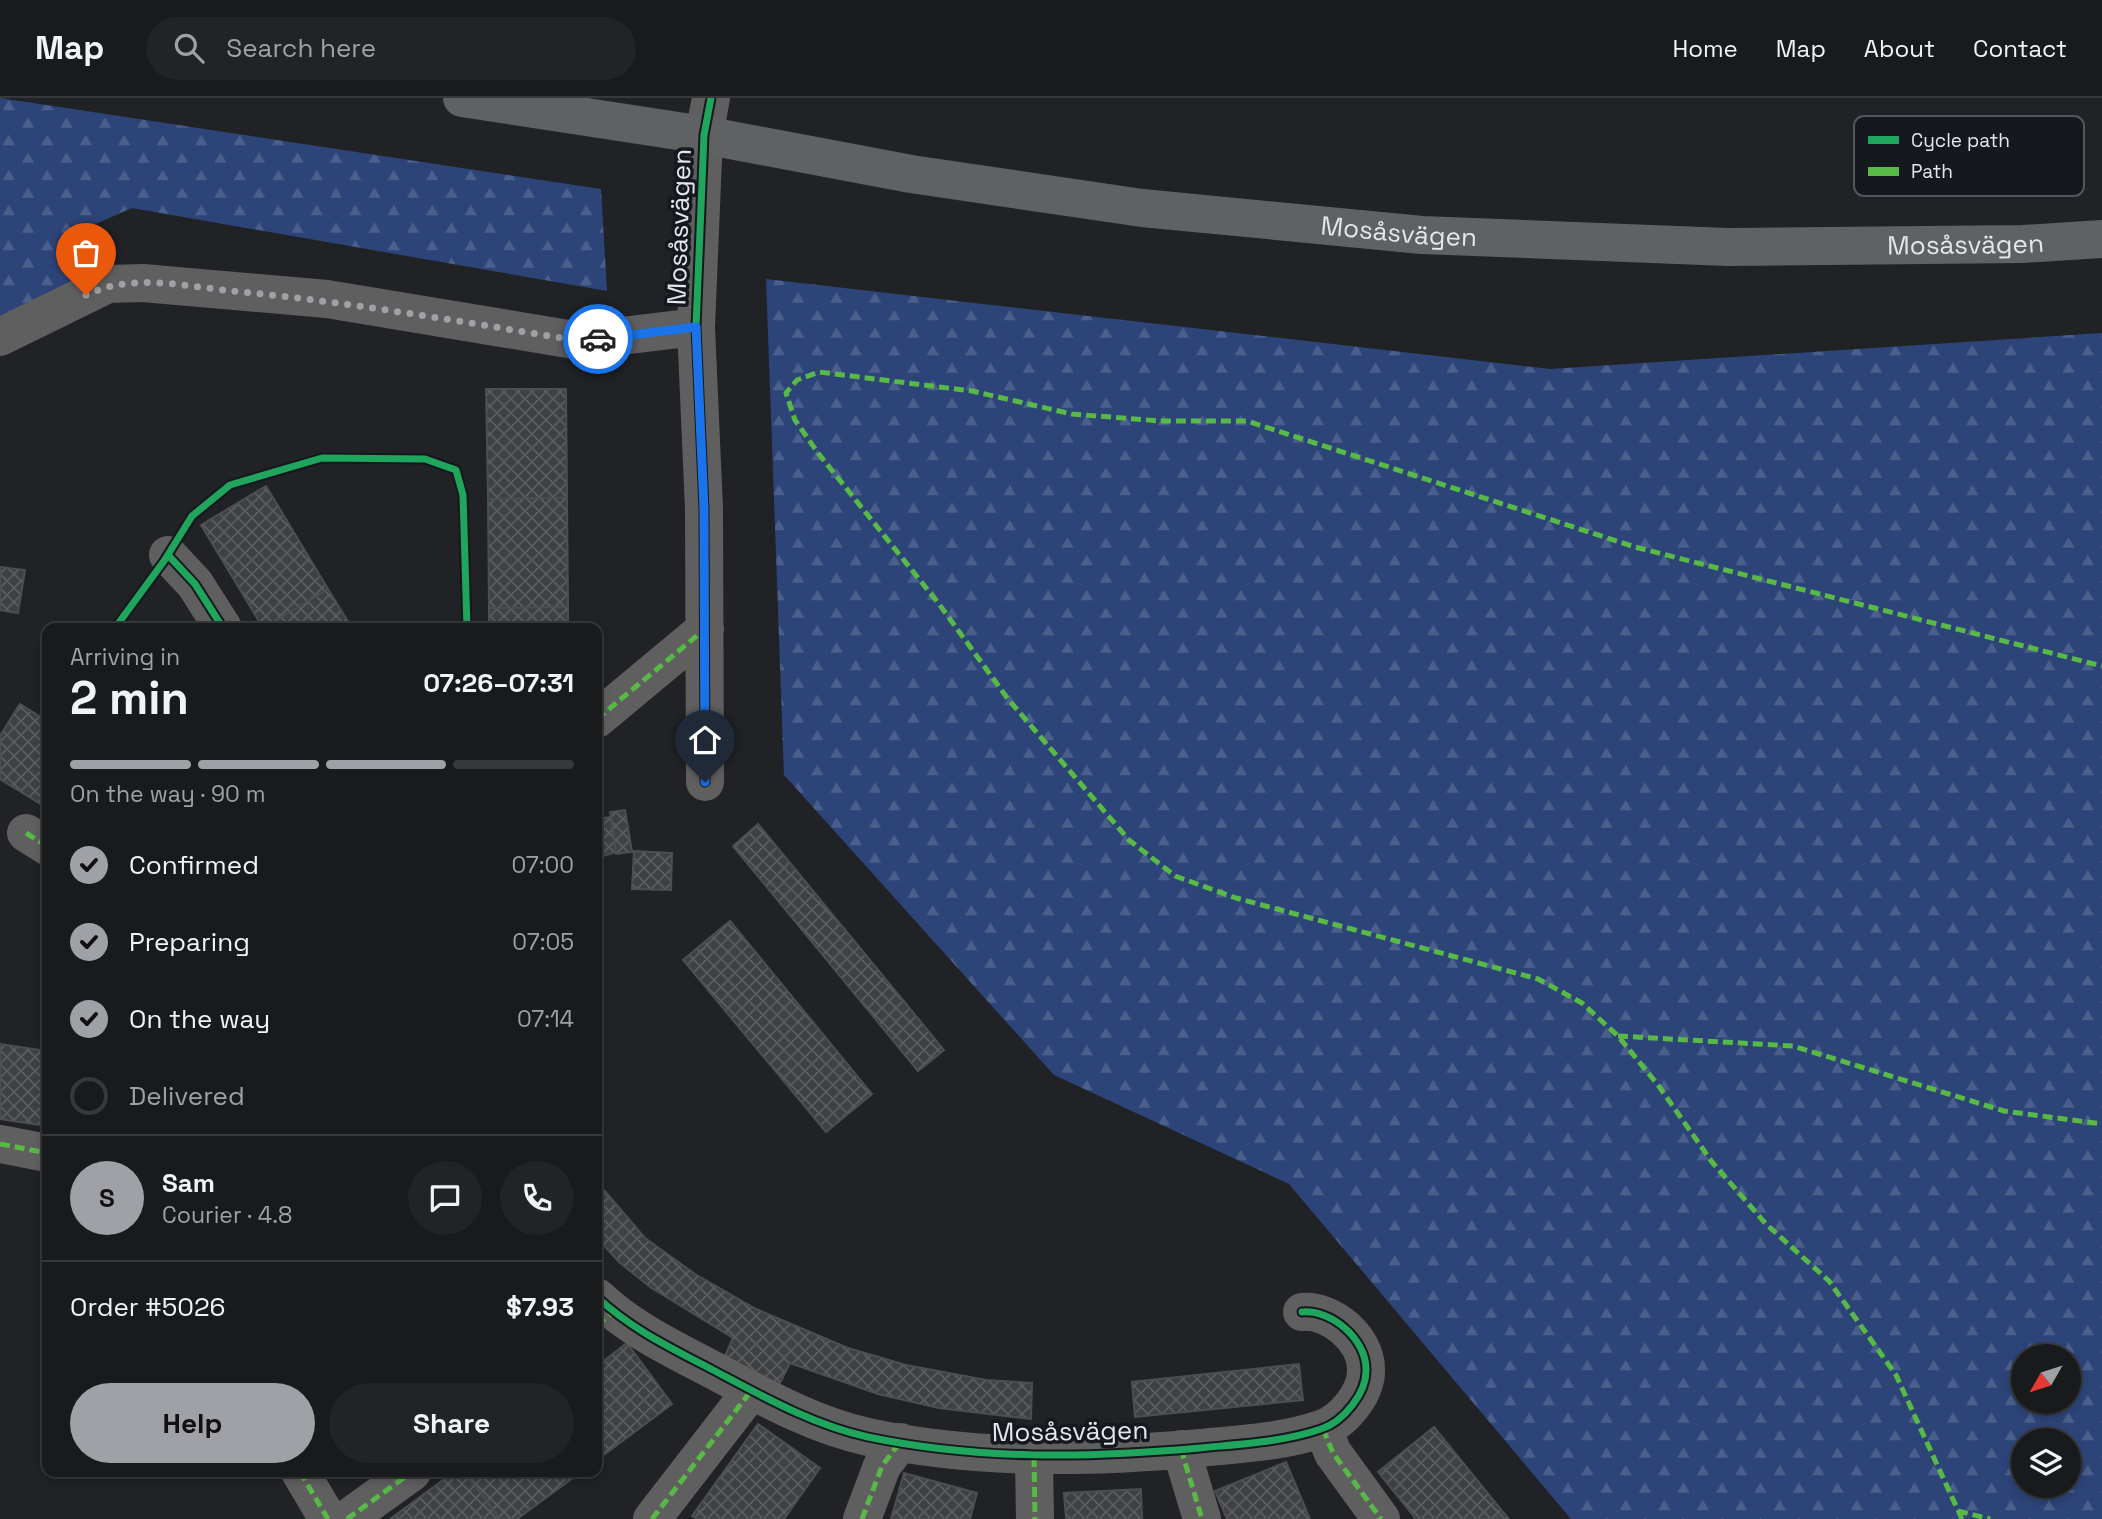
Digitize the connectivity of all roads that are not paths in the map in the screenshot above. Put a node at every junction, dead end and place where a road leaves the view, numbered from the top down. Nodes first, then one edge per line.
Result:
1 (462, 98) edge
2 (711, 98) edge
3 (704, 135) junction
4 (2102, 239) edge
5 (696, 327) junction
6 (0, 337) edge
7 (168, 555) dead end
8 (220, 623) edge
9 (705, 629) junction
10 (602, 715) edge
11 (705, 782) dead end
12 (0, 1143) edge
13 (42, 1152) edge
14 (602, 1311) edge
15 (1302, 1312) dead end
16 (751, 1391) junction
17 (1323, 1429) junction
18 (900, 1442) junction
19 (1181, 1449) junction
20 (1034, 1457) junction
21 (303, 1477) edge
22 (405, 1477) edge
23 (328, 1519) edge
24 (347, 1519) edge
25 (652, 1519) edge
26 (862, 1519) edge
27 (1035, 1519) edge
28 (1202, 1519) edge
29 (1381, 1519) edge

1 - 3 main road, Mosåsvägen
2 - 3 street
3 - 4 main road, Mosåsvägen
3 - 5 street, Mosåsvägen
5 - 6 street
5 - 9 street, Mosåsvägen
7 - 8 street
9 - 10 street
9 - 11 street, Mosåsvägen
12 - 13 street
14 - 16 street, Mosåsvägen
15 - 17 street, Mosåsvägen
16 - 18 street, Mosåsvägen
16 - 25 street
17 - 19 street, Mosåsvägen
17 - 29 street
18 - 20 street, Mosåsvägen
18 - 26 street
19 - 20 street, Mosåsvägen
19 - 28 street, Mosåsvägen
20 - 27 street, Mosåsvägen
21 - 23 street
22 - 24 street

